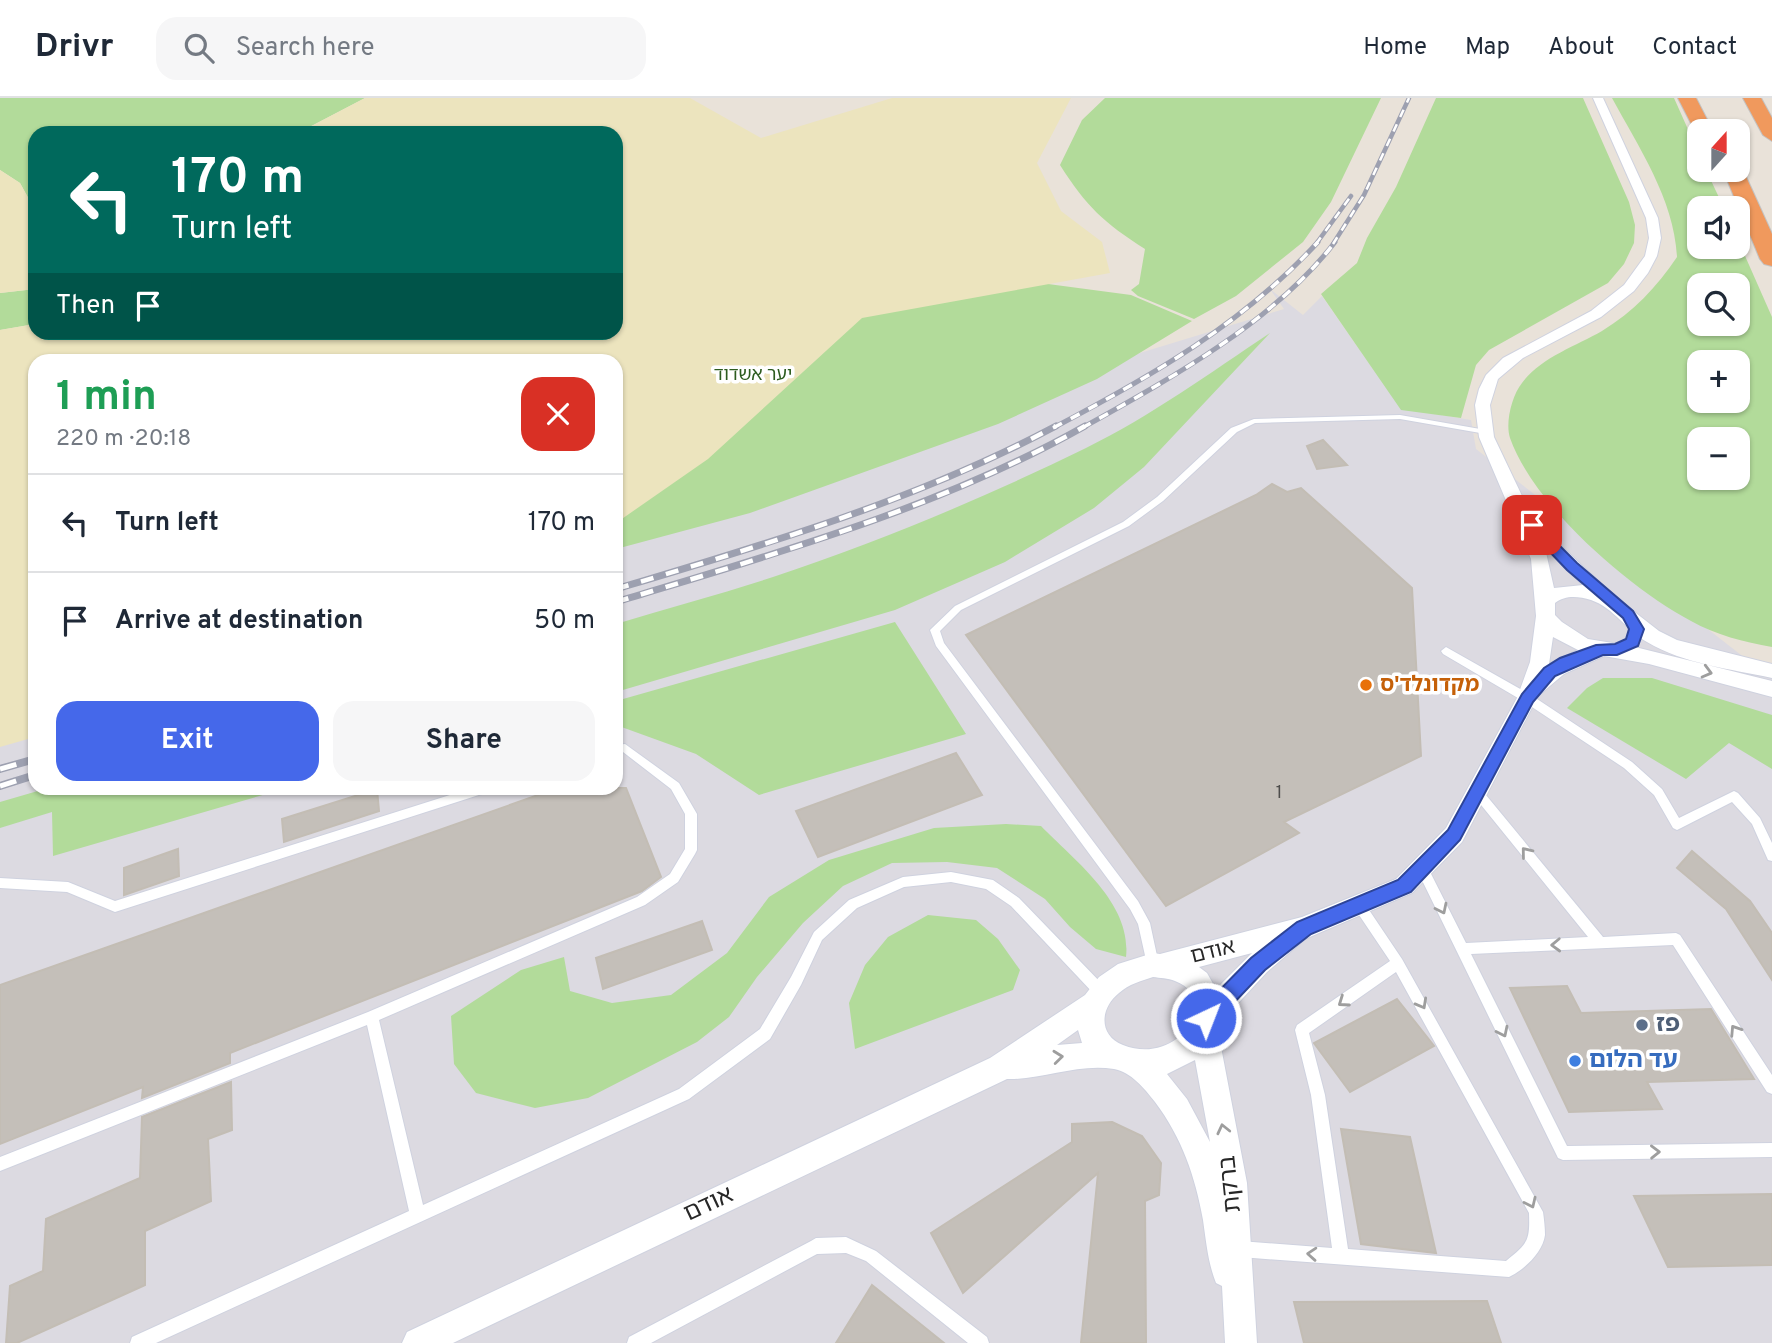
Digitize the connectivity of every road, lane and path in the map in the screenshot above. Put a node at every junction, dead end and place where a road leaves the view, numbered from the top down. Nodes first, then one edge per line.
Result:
1 (1598, 98) edge
2 (1687, 98) edge
3 (1702, 98) edge
4 (1752, 98) edge
5 (1698, 119) edge
6 (1712, 119) edge
7 (1772, 135) edge
8 (1734, 182) edge
9 (1738, 182) edge
10 (1751, 210) junction
11 (1772, 259) edge
12 (1486, 432) junction
13 (1522, 514) junction
14 (1612, 603) junction
15 (1546, 609) junction
16 (1634, 622) junction
17 (1609, 649) junction
18 (1446, 651) dead end
19 (1772, 671) edge
20 (1772, 689) edge
21 (1527, 698) junction
22 (623, 748) edge
23 (1477, 792) junction
24 (463, 795) edge
25 (1772, 856) edge
26 (1422, 868) junction
27 (0, 883) edge
28 (1359, 905) junction
29 (1304, 928) junction
30 (1600, 943) junction
31 (1461, 949) junction
32 (1398, 963) junction
33 (1158, 965) junction
34 (1096, 998) junction
35 (372, 1017) junction
36 (1204, 1023) junction
37 (1127, 1059) junction
38 (1000, 1068) junction
39 (1772, 1087) edge
40 (1772, 1150) edge
41 (0, 1164) edge
42 (418, 1216) junction
43 (1237, 1249) junction
44 (1341, 1256) junction
45 (138, 1343) edge
46 (418, 1343) edge
47 (635, 1343) edge
48 (982, 1343) edge
49 (1240, 1343) edge

1 - 12 street
2 - 5 highway
3 - 6 highway
4 - 7 highway
8 - 10 highway
9 - 10 highway
10 - 11 highway
12 - 13 street
12 - 33 lane
13 - 14 street
13 - 15 street, אודם
14 - 15 street
14 - 16 street
15 - 17 street
15 - 21 street, אודם
16 - 17 street
16 - 19 street
17 -> 20 street
17 - 21 street, אודם
18 - 21 lane
21 - 23 street, אודם
21 - 25 lane
22 - 35 lane
23 - 26 street, אודם
30 -> 23 lane
24 - 27 lane
26 - 28 street, אודם
26 -> 31 lane
28 - 29 street, אודם
28 - 32 lane
29 - 33 street, אודם
29 - 36 street, אודם
30 -> 31 lane
39 -> 30 lane
31 -> 40 lane
32 -> 44 lane
32 -> 44 lane
33 - 34 street
33 - 36 street
34 - 37 street
34 - 38 street, אודם
34 - 42 lane
35 - 41 lane
35 - 42 lane
36 - 37 street
43 -> 36 street, ברקת
38 -> 37 street, אודם
37 - 49 street, ברקת
38 - 46 street, אודם
42 - 45 lane
44 -> 43 lane
43 - 49 street, ברקת
47 - 48 lane

